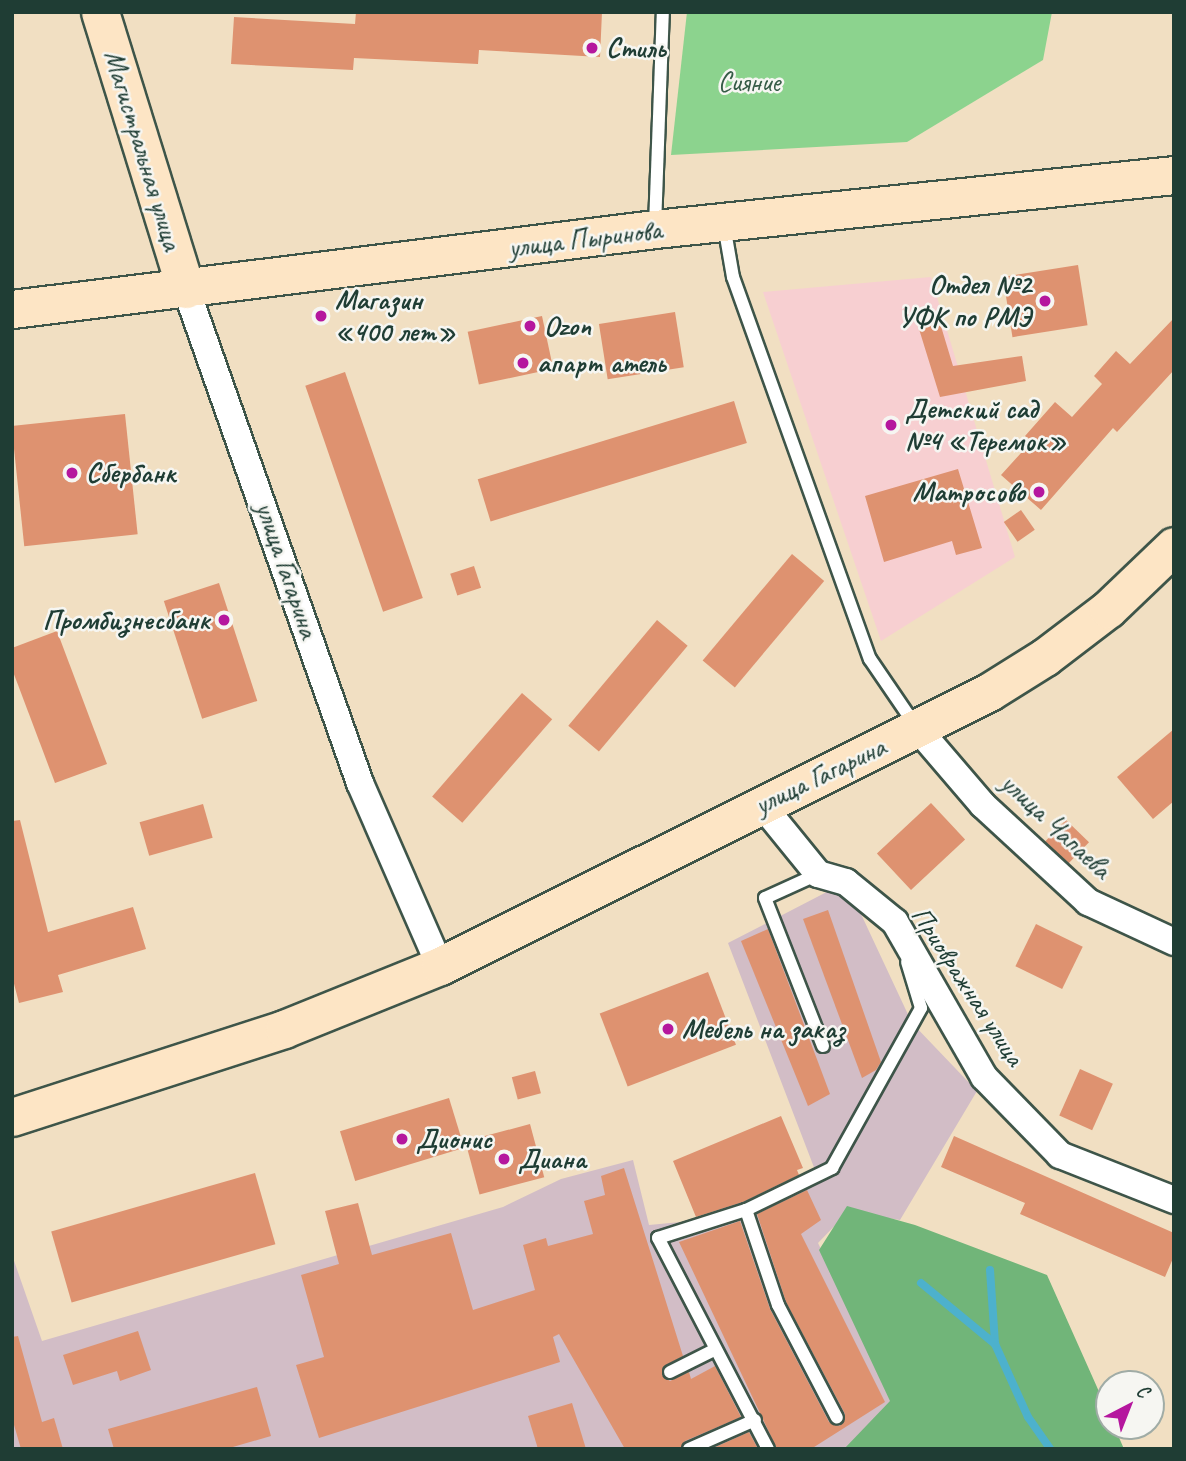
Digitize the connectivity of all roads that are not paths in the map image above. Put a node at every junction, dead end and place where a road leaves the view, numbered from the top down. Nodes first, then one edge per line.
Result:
1 (100, 12) edge
2 (663, 12) edge
3 (1169, 172) edge
4 (724, 222) junction
5 (655, 229) junction
6 (186, 289) junction
7 (12, 309) edge
8 (1170, 558) edge
9 (917, 728) junction
10 (762, 806) junction
11 (818, 874) junction
12 (895, 922) junction
13 (1174, 942) edge
14 (440, 967) junction
15 (823, 1046) dead end
16 (12, 1117) edge
17 (1174, 1200) edge
18 (747, 1210) junction
19 (714, 1350) junction
20 (670, 1372) dead end
21 (837, 1418) dead end
22 (755, 1420) junction
23 (690, 1449) edge
24 (768, 1449) edge

1 - 6 street, Магистральная улица
2 - 5 lane
3 - 4 street, улица Пыринова
4 - 5 street, улица Пыринова
4 - 9 lane
5 - 6 street, улица Пыринова
6 - 7 street, улица Пыринова
6 - 14 street, улица Гагарина
8 - 9 street, улица Гагарина
9 - 10 street, улица Гагарина
9 - 13 street, улица Чапаева
10 - 11 street
10 - 14 street, улица Гагарина
11 - 12 street, Приовражная улица
11 - 15 lane
12 - 17 street, Приовражная улица
12 - 18 lane
14 - 16 street, улица Гагарина
18 - 19 lane
18 - 21 lane
19 - 20 lane
19 - 22 lane
22 - 23 lane
22 - 24 lane

